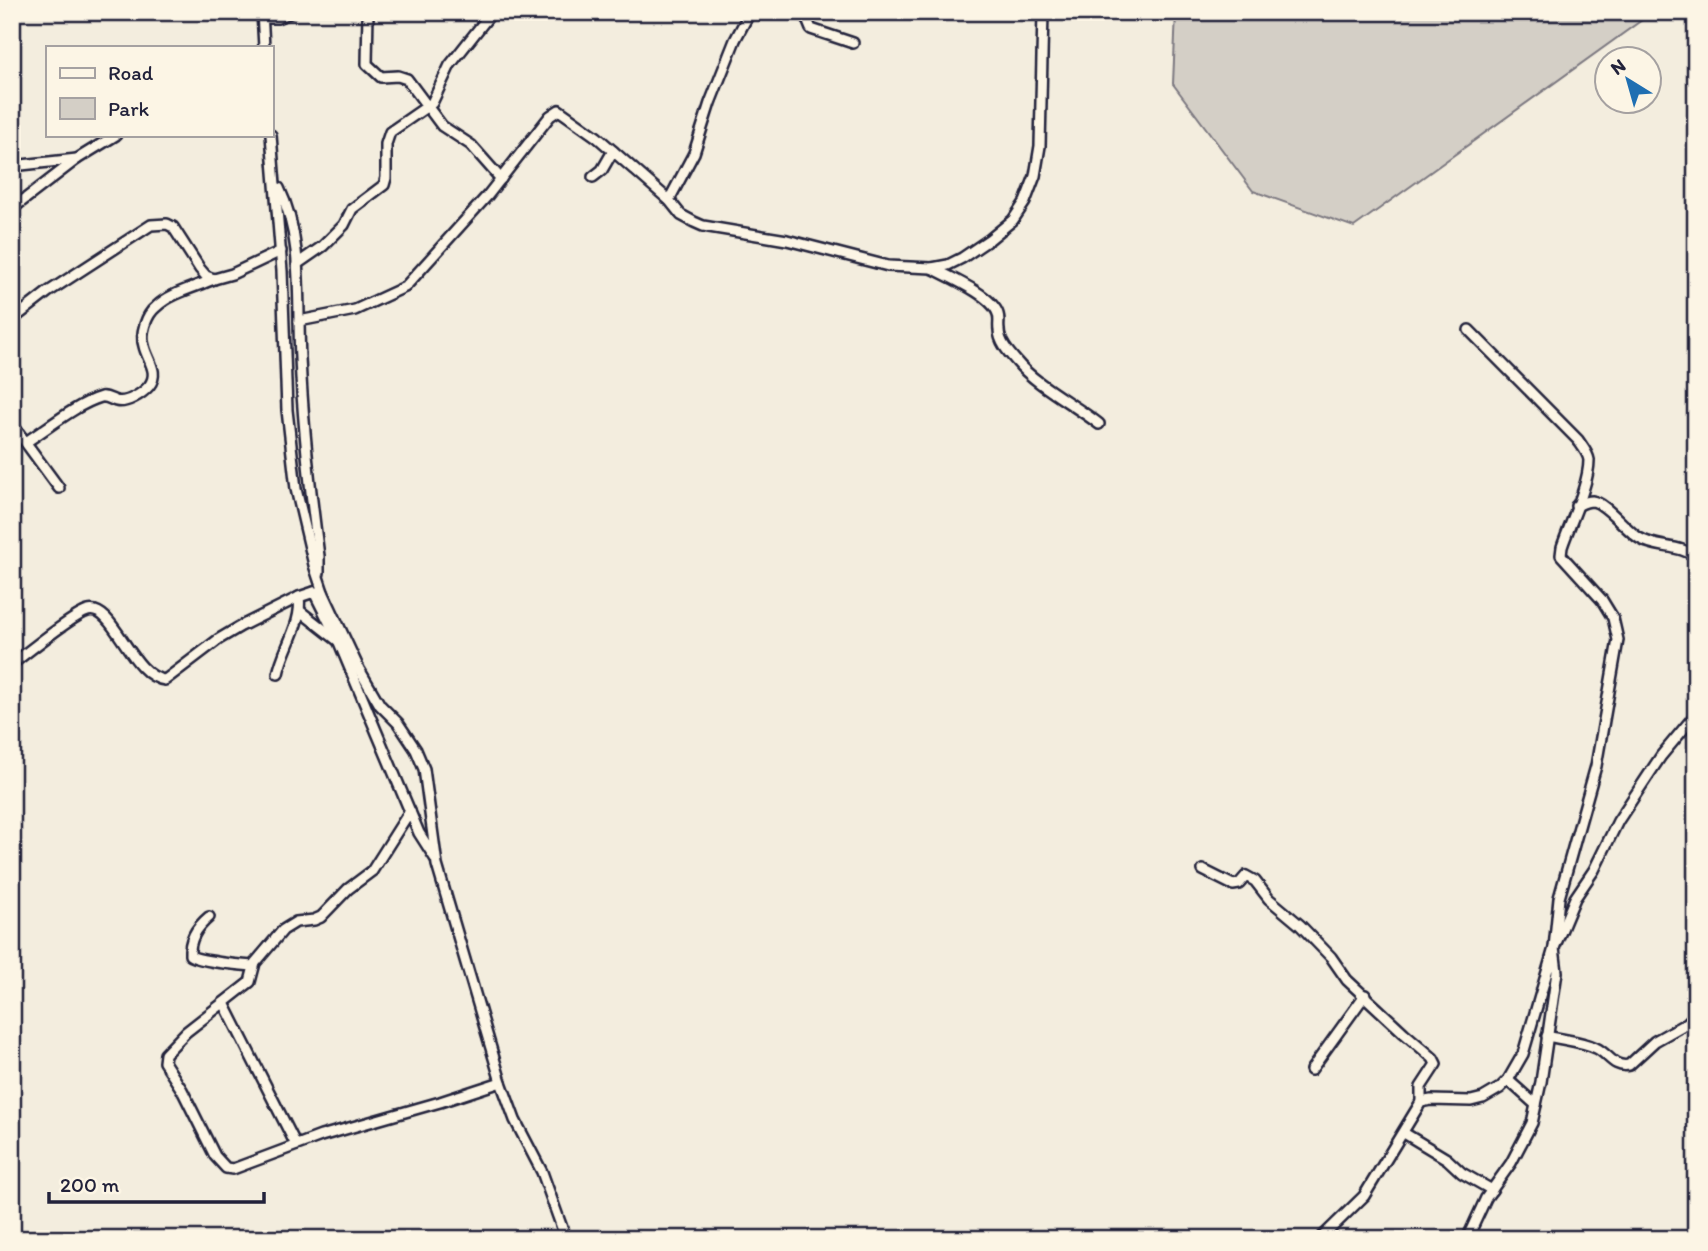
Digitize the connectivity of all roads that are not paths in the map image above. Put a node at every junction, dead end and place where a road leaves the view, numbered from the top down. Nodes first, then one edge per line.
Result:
1 (292, 12) edge
2 (368, 12) edge
3 (492, 12) edge
4 (750, 12) edge
5 (804, 12) edge
6 (1043, 12) edge
7 (262, 15) edge
8 (853, 43) dead end
9 (264, 46) edge
10 (428, 107) junction
11 (114, 136) edge
12 (271, 136) edge
13 (613, 151) junction
14 (77, 159) junction
15 (12, 166) edge
16 (593, 177) dead end
17 (501, 179) junction
18 (276, 183) junction
19 (668, 200) junction
20 (12, 209) edge
21 (281, 251) junction
22 (297, 264) junction
23 (932, 268) junction
24 (214, 279) junction
25 (12, 320) edge
26 (299, 321) junction
27 (1469, 330) dead end
28 (12, 424) edge
29 (1099, 424) dead end
30 (26, 442) junction
31 (59, 488) dead end
32 (1576, 506) junction
33 (1696, 557) edge
34 (318, 580) junction
35 (319, 592) junction
36 (299, 597) junction
37 (300, 611) junction
38 (342, 642) junction
39 (12, 664) edge
40 (278, 674) dead end
41 (1696, 714) edge
42 (410, 811) junction
43 (436, 859) junction
44 (1203, 870) dead end
45 (209, 917) dead end
46 (1553, 948) junction
47 (253, 966) junction
48 (1364, 995) junction
49 (224, 1003) junction
50 (1696, 1014) edge
51 (1548, 1036) junction
52 (1311, 1070) dead end
53 (1508, 1080) junction
54 (501, 1082) junction
55 (1421, 1102) junction
56 (1536, 1105) junction
57 (1404, 1133) junction
58 (296, 1145) junction
59 (1492, 1190) junction
60 (566, 1239) edge
61 (1320, 1239) edge
62 (1467, 1239) edge

1 - 7 street
2 - 10 street
3 - 10 street
4 - 19 street
5 - 8 street
6 - 23 street
7 - 9 street
10 - 17 street
10 - 22 street
11 - 14 street
12 - 18 street
13 - 16 street
13 - 17 street
13 - 19 street
14 - 15 street
14 - 20 street
17 - 26 street
18 - 21 street
18 - 22 street
19 - 23 street
21 - 24 street
21 - 34 street
22 - 26 street
23 - 29 street
24 - 25 street
24 - 30 street
26 - 34 street
27 - 32 street
28 - 30 street
30 - 31 street
32 - 33 street
32 - 46 street
34 - 35 street
35 - 36 street
35 - 38 street
36 - 37 street
36 - 39 street
37 - 38 street
37 - 40 street
38 - 42 street
38 - 43 street
41 - 46 street
42 - 43 street
42 - 47 street
43 - 54 street
44 - 48 street
45 - 47 street
46 - 51 street
46 - 53 street
47 - 49 street
48 - 52 street
48 - 55 street
49 - 58 street
49 - 58 street
50 - 51 street
51 - 56 street
53 - 55 street
53 - 56 street
54 - 58 street
54 - 60 street
55 - 57 street
56 - 59 street
57 - 59 street
57 - 61 street
59 - 62 street

